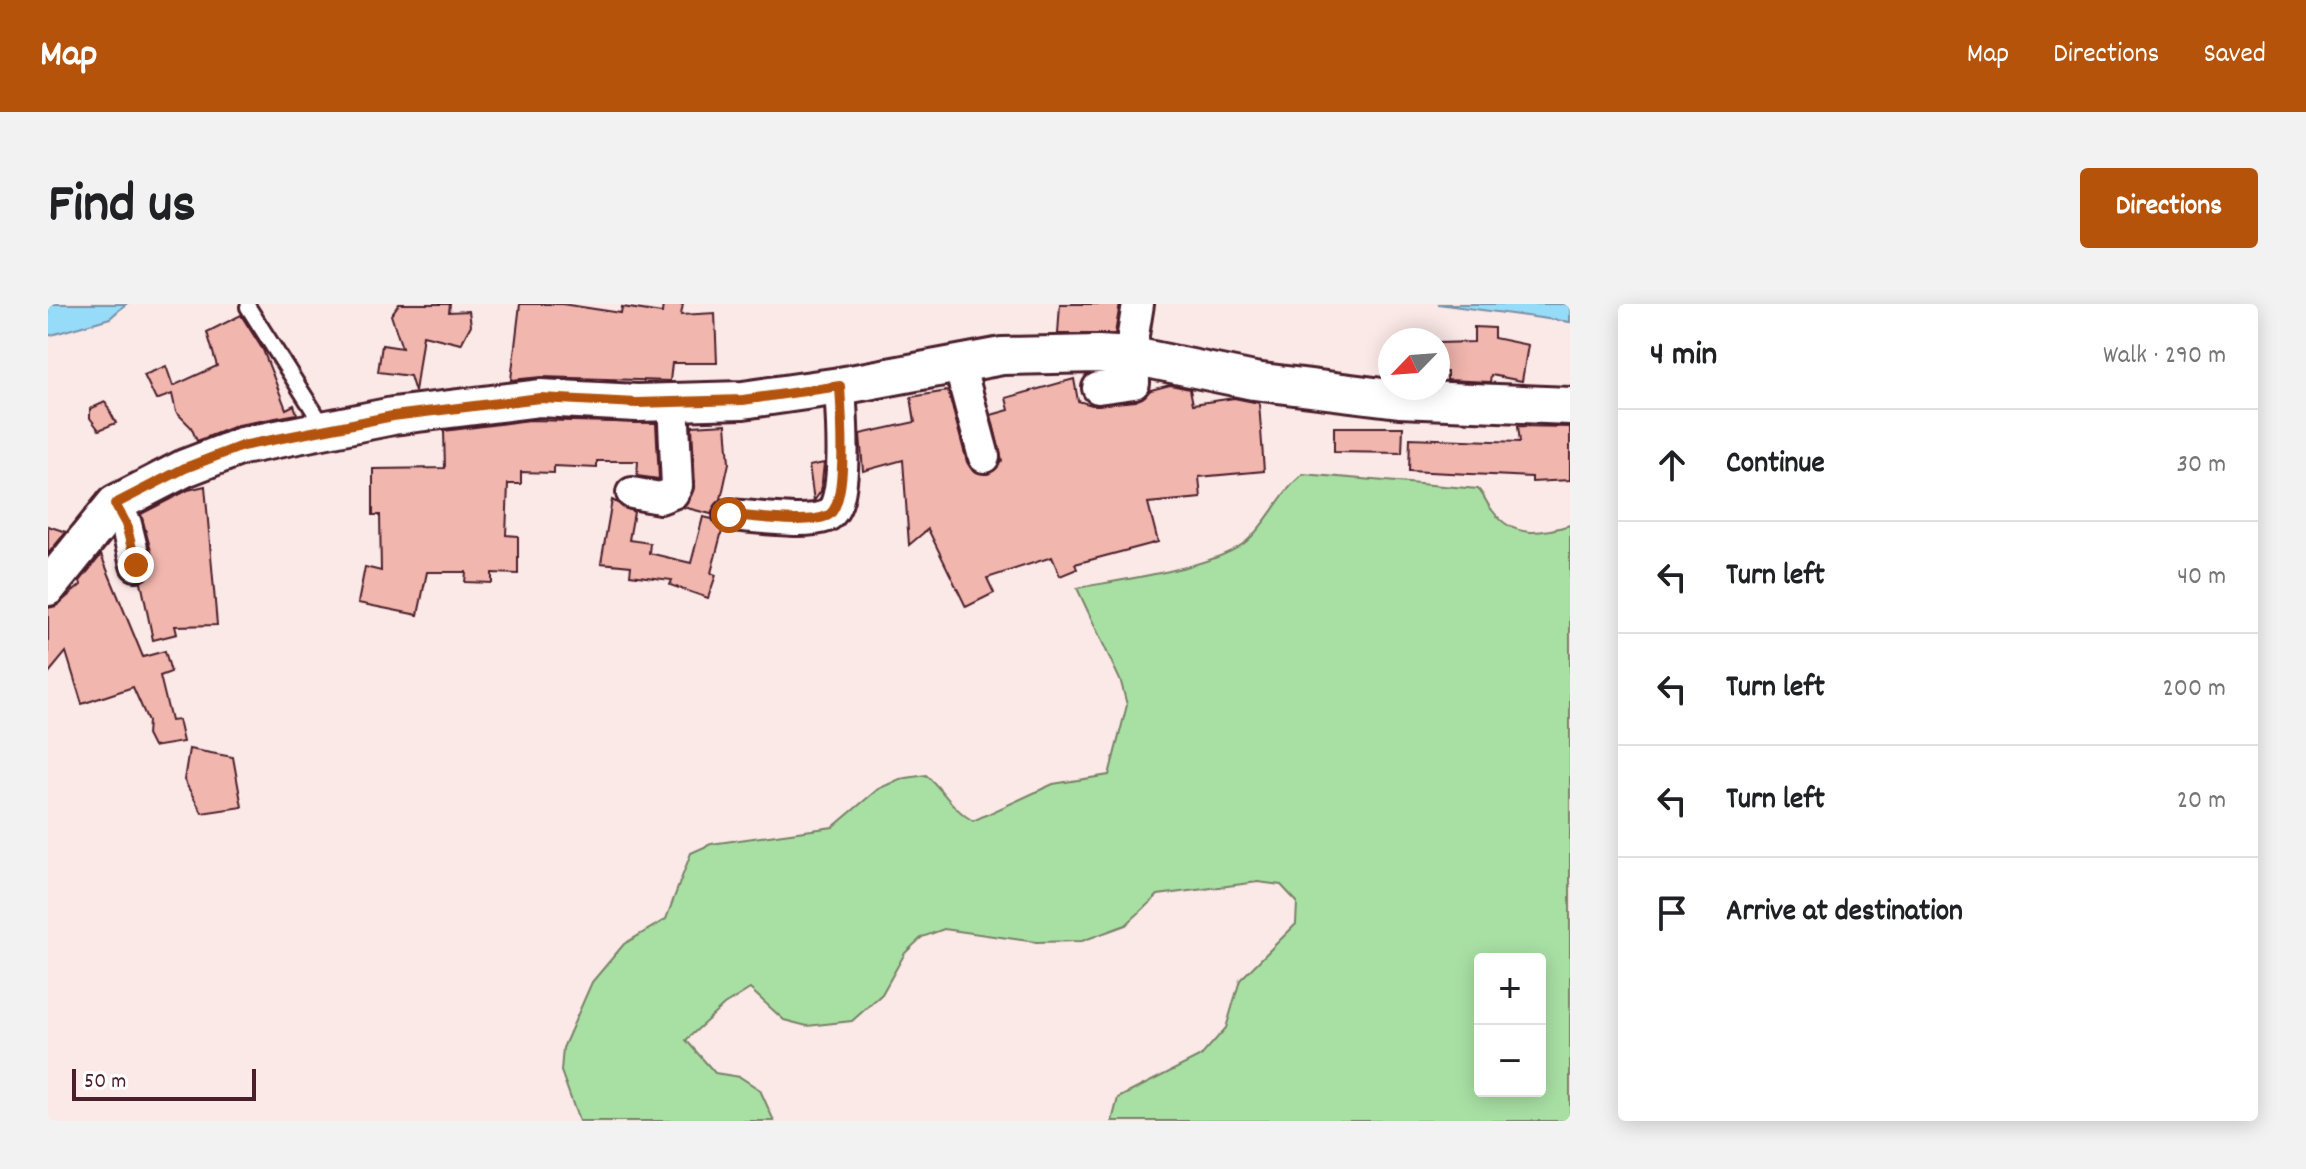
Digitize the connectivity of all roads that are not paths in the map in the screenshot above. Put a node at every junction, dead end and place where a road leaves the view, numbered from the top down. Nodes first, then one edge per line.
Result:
1 (1138, 304) edge
2 (248, 307) dead end
3 (959, 364) junction
4 (1107, 376) junction
5 (840, 386) junction
6 (673, 402) junction
7 (1570, 406) edge
8 (326, 431) junction
9 (984, 457) dead end
10 (632, 493) dead end
11 (115, 504) junction
12 (729, 515) dead end
13 (136, 565) dead end
14 (48, 587) edge

1 - 4 street
2 - 8 lane
3 - 4 street
3 - 5 street
3 - 9 street
4 - 7 street
5 - 6 street
5 - 12 street
6 - 8 street
6 - 10 street
8 - 11 street
11 - 13 street
11 - 14 street

